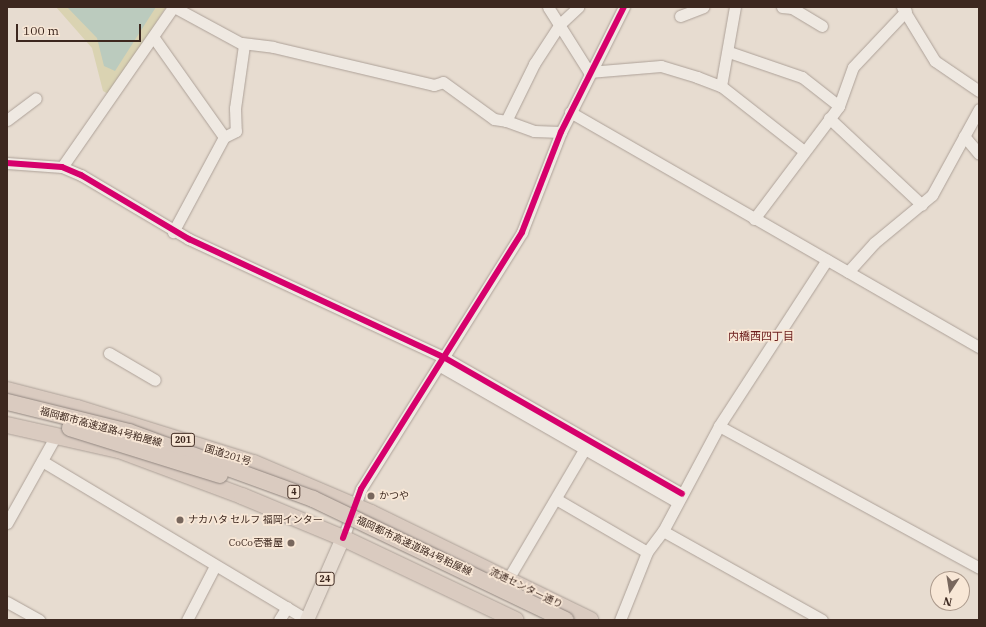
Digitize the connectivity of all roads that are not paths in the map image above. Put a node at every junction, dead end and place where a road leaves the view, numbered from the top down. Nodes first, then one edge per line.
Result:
1 (173, 7) edge
2 (548, 7) edge
3 (578, 7) edge
4 (624, 7) edge
5 (703, 7) edge
6 (735, 7) edge
7 (782, 7) edge
8 (903, 9) edge
9 (680, 16) dead end
10 (560, 24) junction
11 (822, 26) dead end
12 (154, 38) junction
13 (242, 43) junction
14 (729, 52) junction
15 (589, 72) junction
16 (721, 86) junction
17 (979, 91) edge
18 (36, 98) dead end
19 (838, 106) junction
20 (979, 109) edge
21 (570, 112) junction
22 (829, 118) junction
23 (7, 120) edge
24 (506, 121) junction
25 (561, 132) junction
26 (964, 136) junction
27 (224, 137) junction
28 (804, 151) junction
29 (979, 154) edge
30 (7, 163) edge
31 (62, 167) junction
32 (922, 205) junction
33 (754, 219) junction
34 (174, 232) junction
35 (827, 260) junction
36 (848, 272) junction
37 (979, 347) edge
38 (109, 353) dead end
39 (442, 362) junction
40 (155, 380) dead end
41 (7, 390) edge
42 (7, 402) edge
43 (7, 414) edge
44 (7, 425) edge
45 (719, 426) junction
46 (55, 436) junction
47 (587, 444) junction
48 (42, 461) junction
49 (679, 498) junction
50 (556, 499) junction
51 (353, 504) junction
52 (7, 523) edge
53 (663, 531) junction
54 (343, 538) junction
55 (647, 552) junction
56 (215, 566) junction
57 (979, 568) edge
58 (508, 579) junction
59 (7, 602) edge
60 (287, 607) junction
61 (39, 620) edge
62 (187, 620) edge
63 (279, 620) edge
64 (308, 620) edge
65 (516, 620) edge
66 (542, 620) edge
67 (566, 620) edge
68 (590, 620) edge
69 (620, 620) edge
70 (822, 620) edge

1 - 12 street
1 - 13 street
2 - 10 street
3 - 10 street
4 - 15 street
5 - 9 street
6 - 14 street
7 - 11 street
8 - 17 street
8 - 19 street
10 - 15 street
10 - 24 street
12 - 27 street
12 - 31 street
13 - 24 street
13 - 27 street
14 - 16 street
14 - 19 street
15 - 16 street
15 - 21 street
16 - 28 street
18 - 23 street
19 - 22 street
20 - 26 street
21 - 25 street
21 - 33 street
22 - 28 street
22 - 32 street
24 - 25 street
25 - 39 street
26 - 29 street
26 - 32 street
27 - 34 street
28 - 33 street
30 - 31 street
31 - 34 street
32 - 36 street
33 - 35 street
34 - 39 street
35 - 36 street
35 - 45 street
36 - 37 street
38 - 40 street
39 - 47 street
39 - 51 street
41 - 51 highway, 国道201号 / 201
42 - 67 highway, 福岡都市高速道路4号粕屋線 / 4, bridge
43 - 66 highway, 福岡都市高速道路4号粕屋線 / 4, bridge
44 - 46 highway
45 - 49 street
45 - 57 street
46 - 48 street
46 - 54 highway
47 - 49 street
47 - 50 street
48 - 52 street
48 - 56 street
49 - 53 street
50 - 55 street
50 - 58 street
51 - 54 street
51 - 58 highway, 流通センター通り / 201
53 - 55 street
53 - 70 street
54 - 64 main road, 24
54 - 65 highway
55 - 69 street
56 - 60 street
56 - 62 street
58 - 68 highway, 流通センター通り / 201
59 - 61 street
60 - 63 street
60 - 64 street

